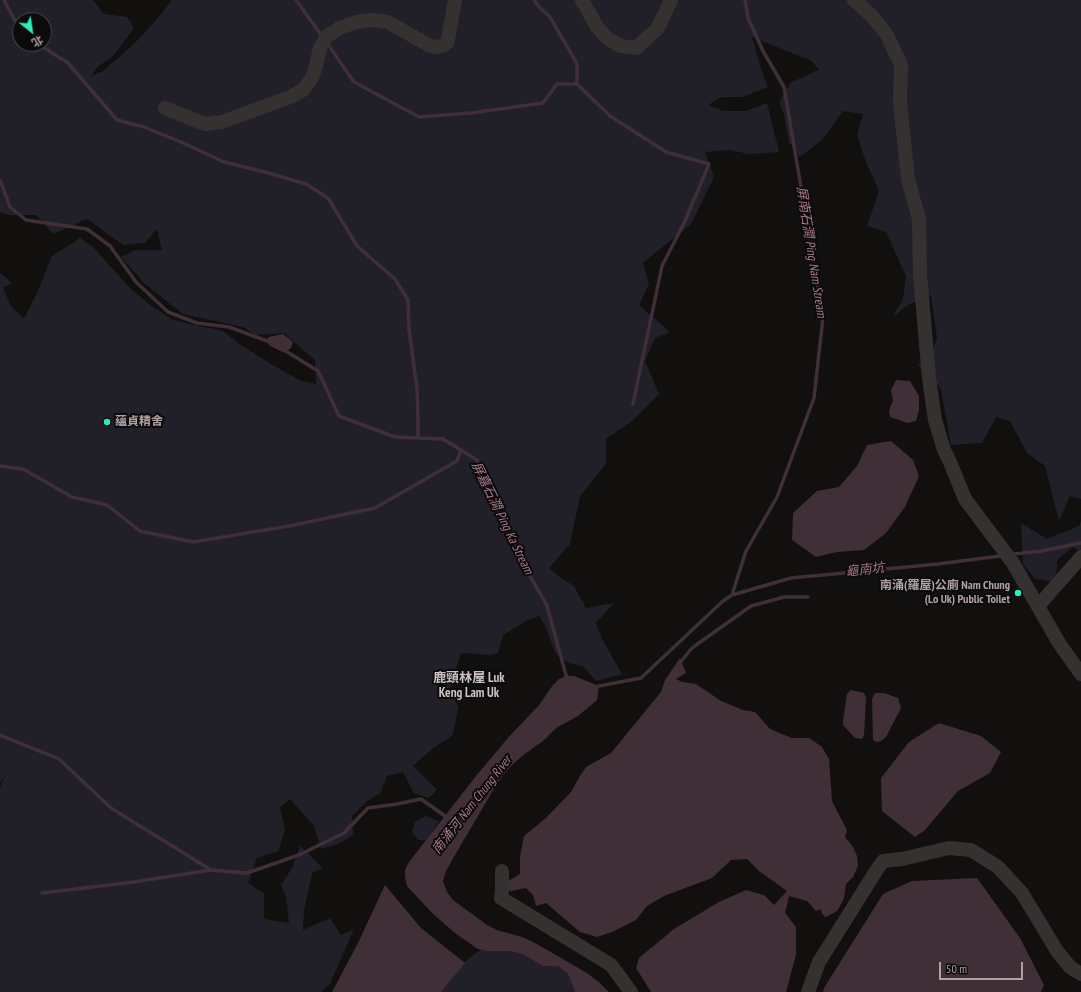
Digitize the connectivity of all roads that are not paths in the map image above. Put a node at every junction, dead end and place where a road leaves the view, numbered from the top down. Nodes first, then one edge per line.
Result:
1 (455, 0) edge
2 (582, 0) edge
3 (671, 0) edge
4 (854, 0) edge
5 (165, 108) dead end
6 (1081, 557) edge
7 (1039, 605) junction
8 (1081, 674) edge
9 (502, 871) dead end
10 (1081, 974) edge
11 (631, 992) edge
12 (808, 992) edge

1 - 5 street
2 - 3 street
4 - 7 street
6 - 7 street
7 - 8 street
9 - 11 street
10 - 12 street

